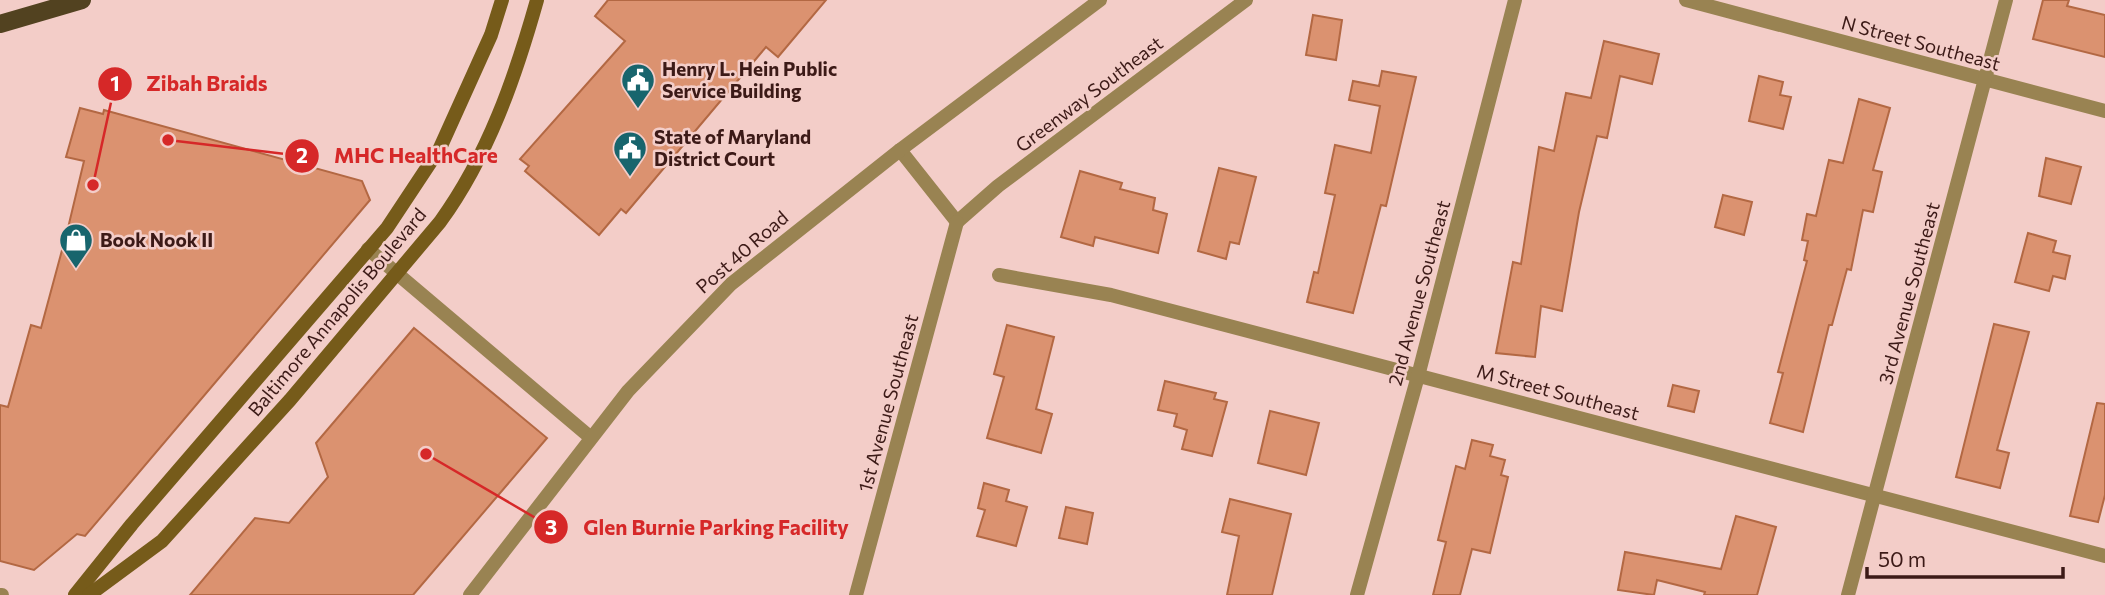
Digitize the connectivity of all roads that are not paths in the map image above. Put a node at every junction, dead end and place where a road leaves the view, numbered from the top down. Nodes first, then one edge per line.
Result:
1 (82, 0) edge
2 (502, 0) edge
3 (537, 0) edge
4 (1100, 0) edge
5 (1246, 0) edge
6 (1515, 0) edge
7 (1686, 0) edge
8 (2006, 0) edge
9 (0, 24) edge
10 (1986, 80) junction
11 (2105, 111) edge
12 (900, 150) junction
13 (957, 222) junction
14 (368, 250) junction
15 (399, 273) junction
16 (999, 275) dead end
17 (1418, 376) junction
18 (590, 437) junction
19 (1875, 495) junction
20 (2105, 556) edge
21 (75, 595) edge
22 (89, 595) edge
23 (470, 595) edge
24 (856, 595) edge
25 (1357, 595) edge
26 (1848, 595) edge

1 - 9 main road
2 - 14 main road, Baltimore Annapolis Boulevard
3 - 15 main road, Baltimore Annapolis Boulevard
4 - 12 street, Post 40 Road
5 - 13 street, Greenway Southeast
6 - 17 street, 2nd Avenue Southeast
7 - 10 street, N Street Southeast
8 - 10 street, 3rd Avenue Southeast
10 - 11 street, N Street Southeast
10 - 19 street, 3rd Avenue Southeast
12 - 13 street
12 - 18 street, Post 40 Road
13 - 24 street, 1st Avenue Southeast
14 - 15 street
14 - 21 main road, Baltimore Annapolis Boulevard
15 - 18 street
15 - 22 main road, Baltimore Annapolis Boulevard
16 - 17 street, M Street Southeast
17 - 19 street, M Street Southeast
17 - 25 street, 2nd Avenue Southeast
18 - 23 street, Post 40 Road
19 - 20 street, M Street Southeast
19 - 26 street, 3rd Avenue Southeast

